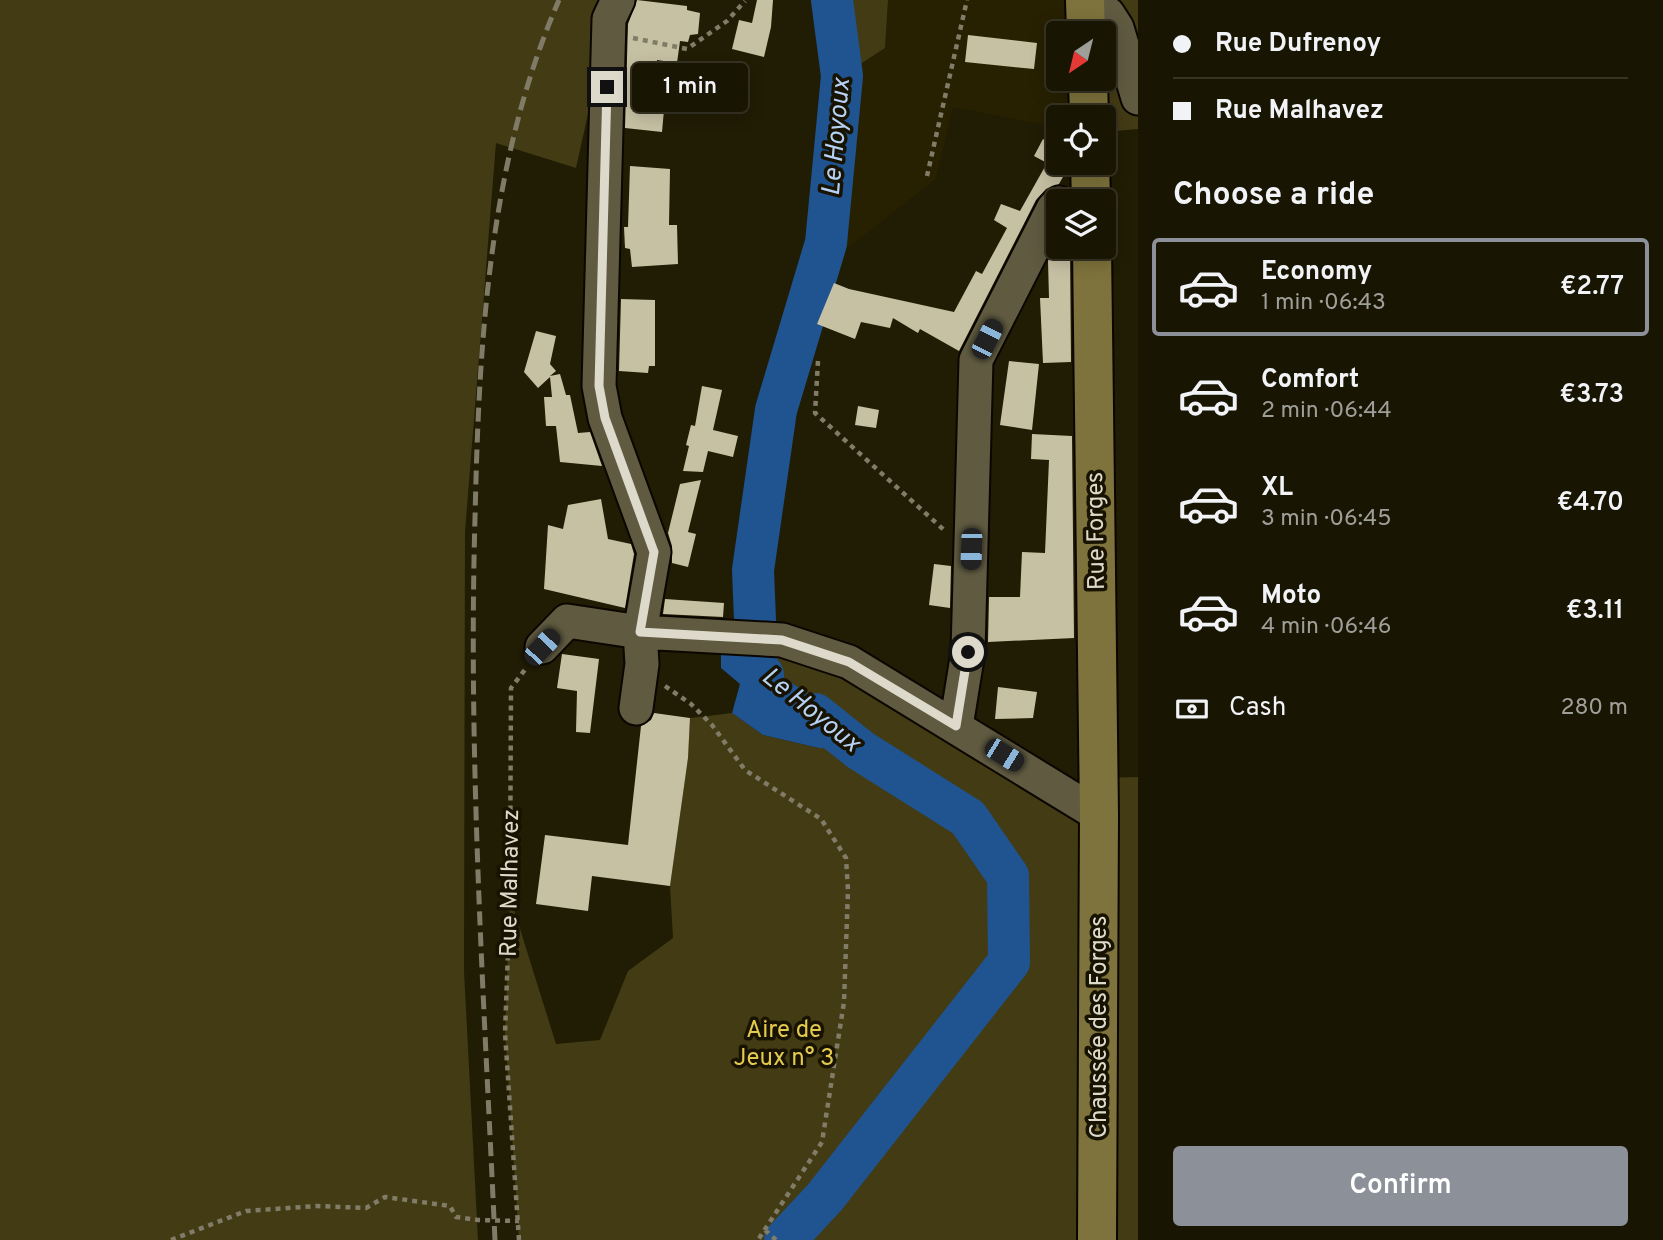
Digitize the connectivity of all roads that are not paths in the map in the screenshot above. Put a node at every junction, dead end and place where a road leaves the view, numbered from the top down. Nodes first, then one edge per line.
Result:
1 (618, 0) edge
2 (1086, 15) edge
3 (1138, 98) edge
4 (1091, 178) edge
5 (1076, 189) edge
6 (1046, 223) edge
7 (1092, 259) edge
8 (542, 647) road end
9 (641, 648) junction
10 (636, 708) dead end
11 (956, 726) junction
12 (1099, 814) junction
13 (1097, 1240) edge

1 - 9 street
2 - 3 street
4 - 5 street
6 - 11 street
7 - 12 main road, Rue Forges
8 - 9 street
9 - 10 street
9 - 11 street
11 - 12 street
12 - 13 main road, Chaussée des Forges

